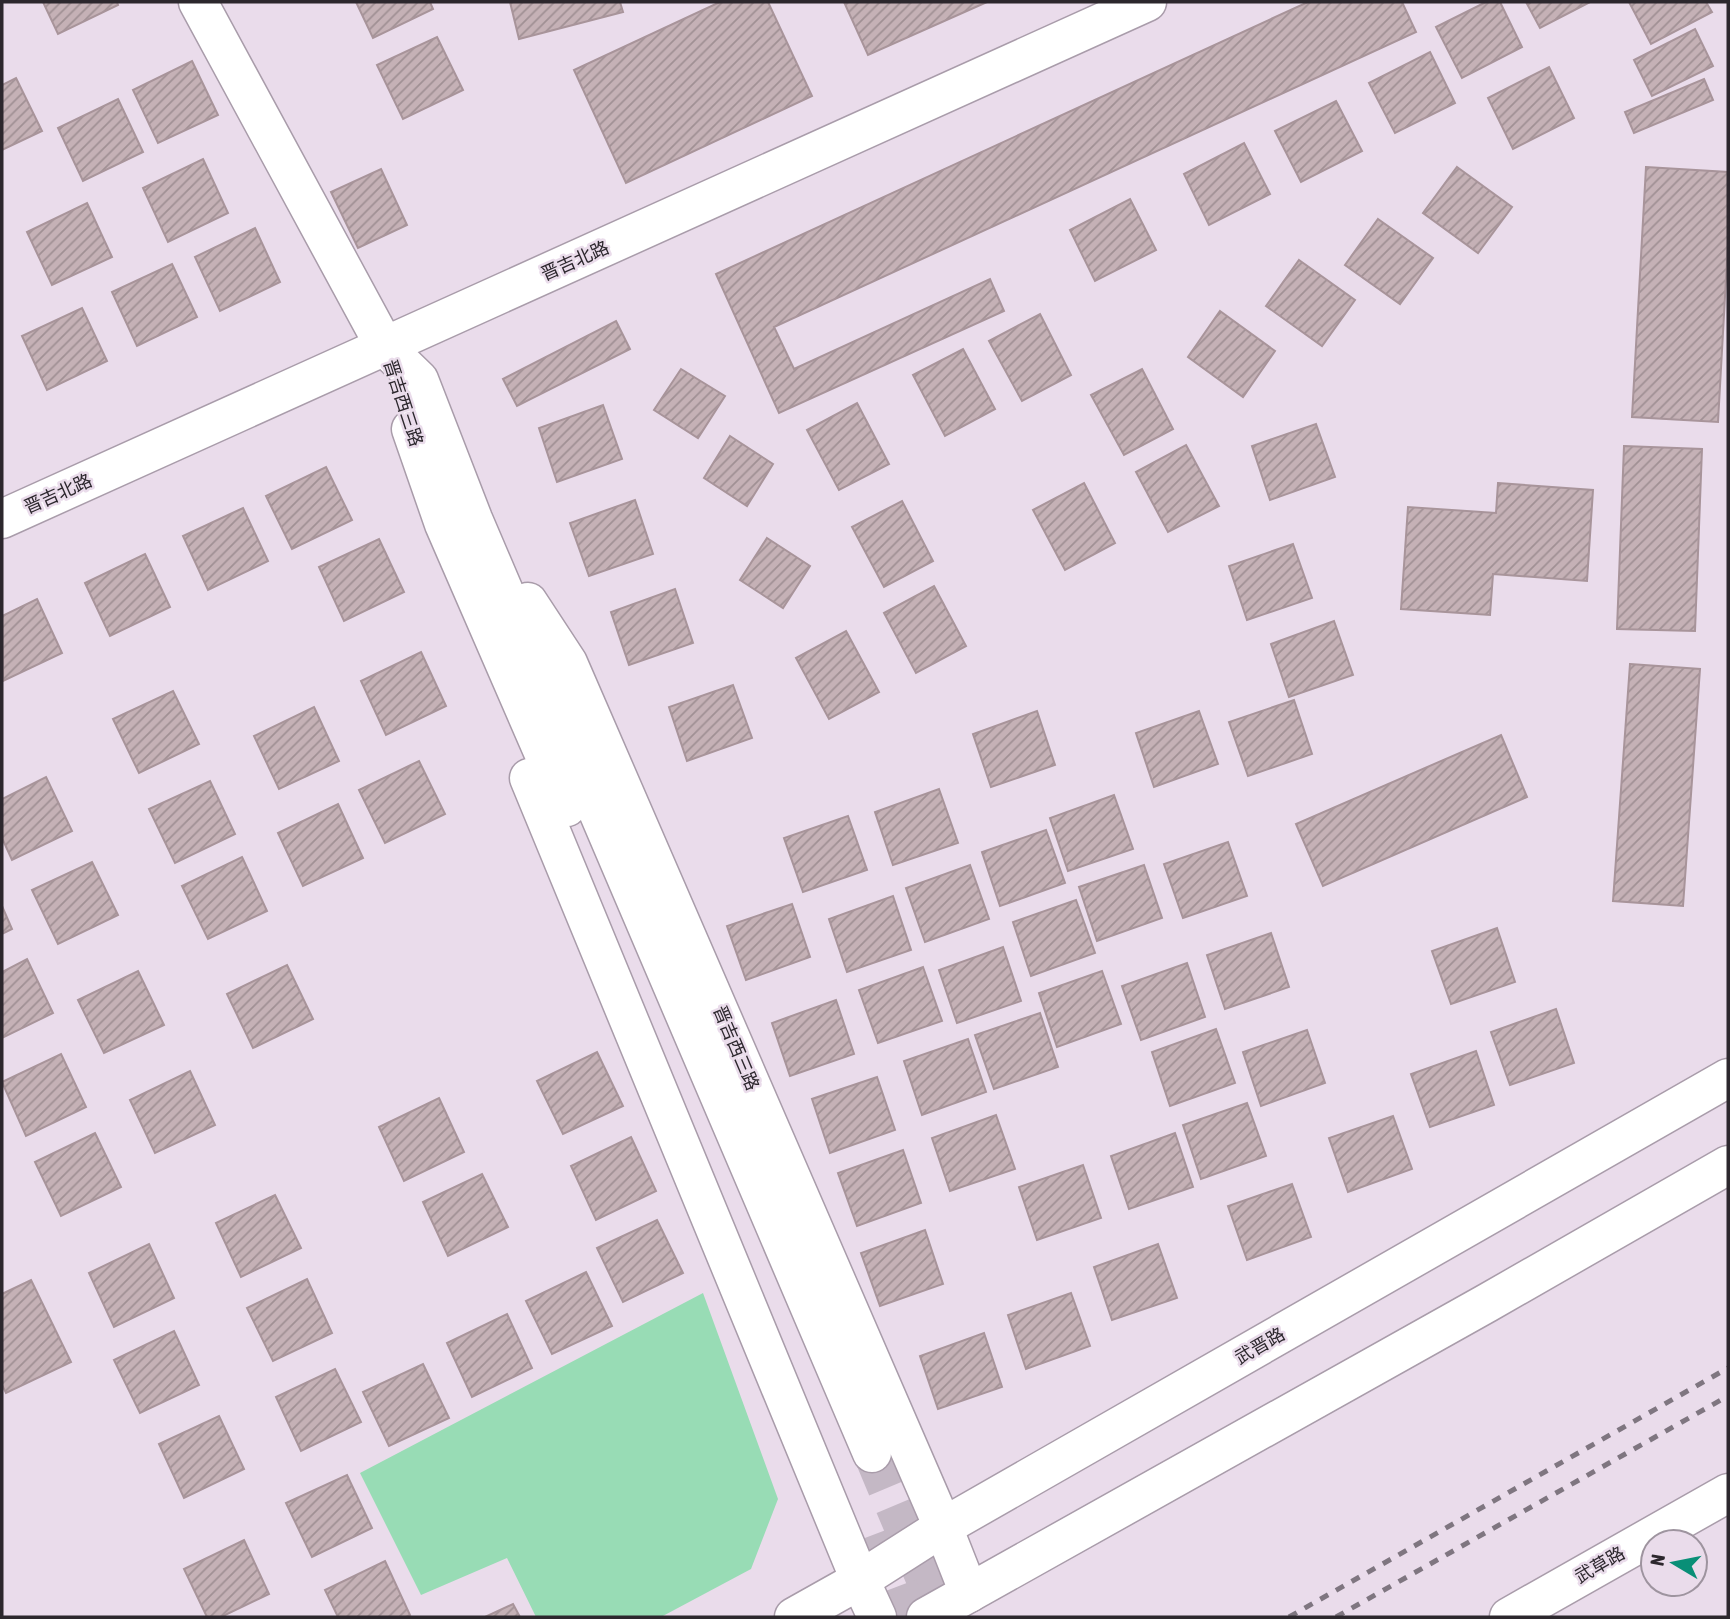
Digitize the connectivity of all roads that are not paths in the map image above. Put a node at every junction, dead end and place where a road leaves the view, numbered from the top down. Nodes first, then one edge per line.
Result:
1 (198, 2) edge
2 (1147, 2) edge
3 (386, 347) junction
4 (2, 519) edge
5 (458, 521) junction
6 (1728, 1078) edge
7 (1728, 1165) edge
8 (862, 1458) tunnel mouth
9 (1728, 1493) edge
10 (1728, 1519) edge
11 (943, 1527) junction
12 (1709, 1530) edge
13 (1639, 1571) edge
14 (860, 1580) junction
15 (969, 1593) junction
16 (794, 1617) edge
17 (877, 1617) edge
18 (926, 1617) edge
19 (1509, 1617) edge
20 (1558, 1617) edge

1 - 3 street, 晋吉西三路
2 - 3 street, 晋吉北路
3 - 4 street, 晋吉北路
3 - 5 street, 晋吉西三路
5 - 8 street, 晋吉西三路
5 - 11 street, 晋吉西三路
5 - 14 street, 晋吉西三路
6 - 11 street, 武晋路
7 - 15 street
9 - 19 street, 武草路
10 - 12 street
11 - 14 street, 武晋路
11 - 15 street, 晋吉西三路
13 - 20 street, 武草路
14 - 16 street, 武晋路
14 - 17 street, 晋吉西三路
15 - 18 street

